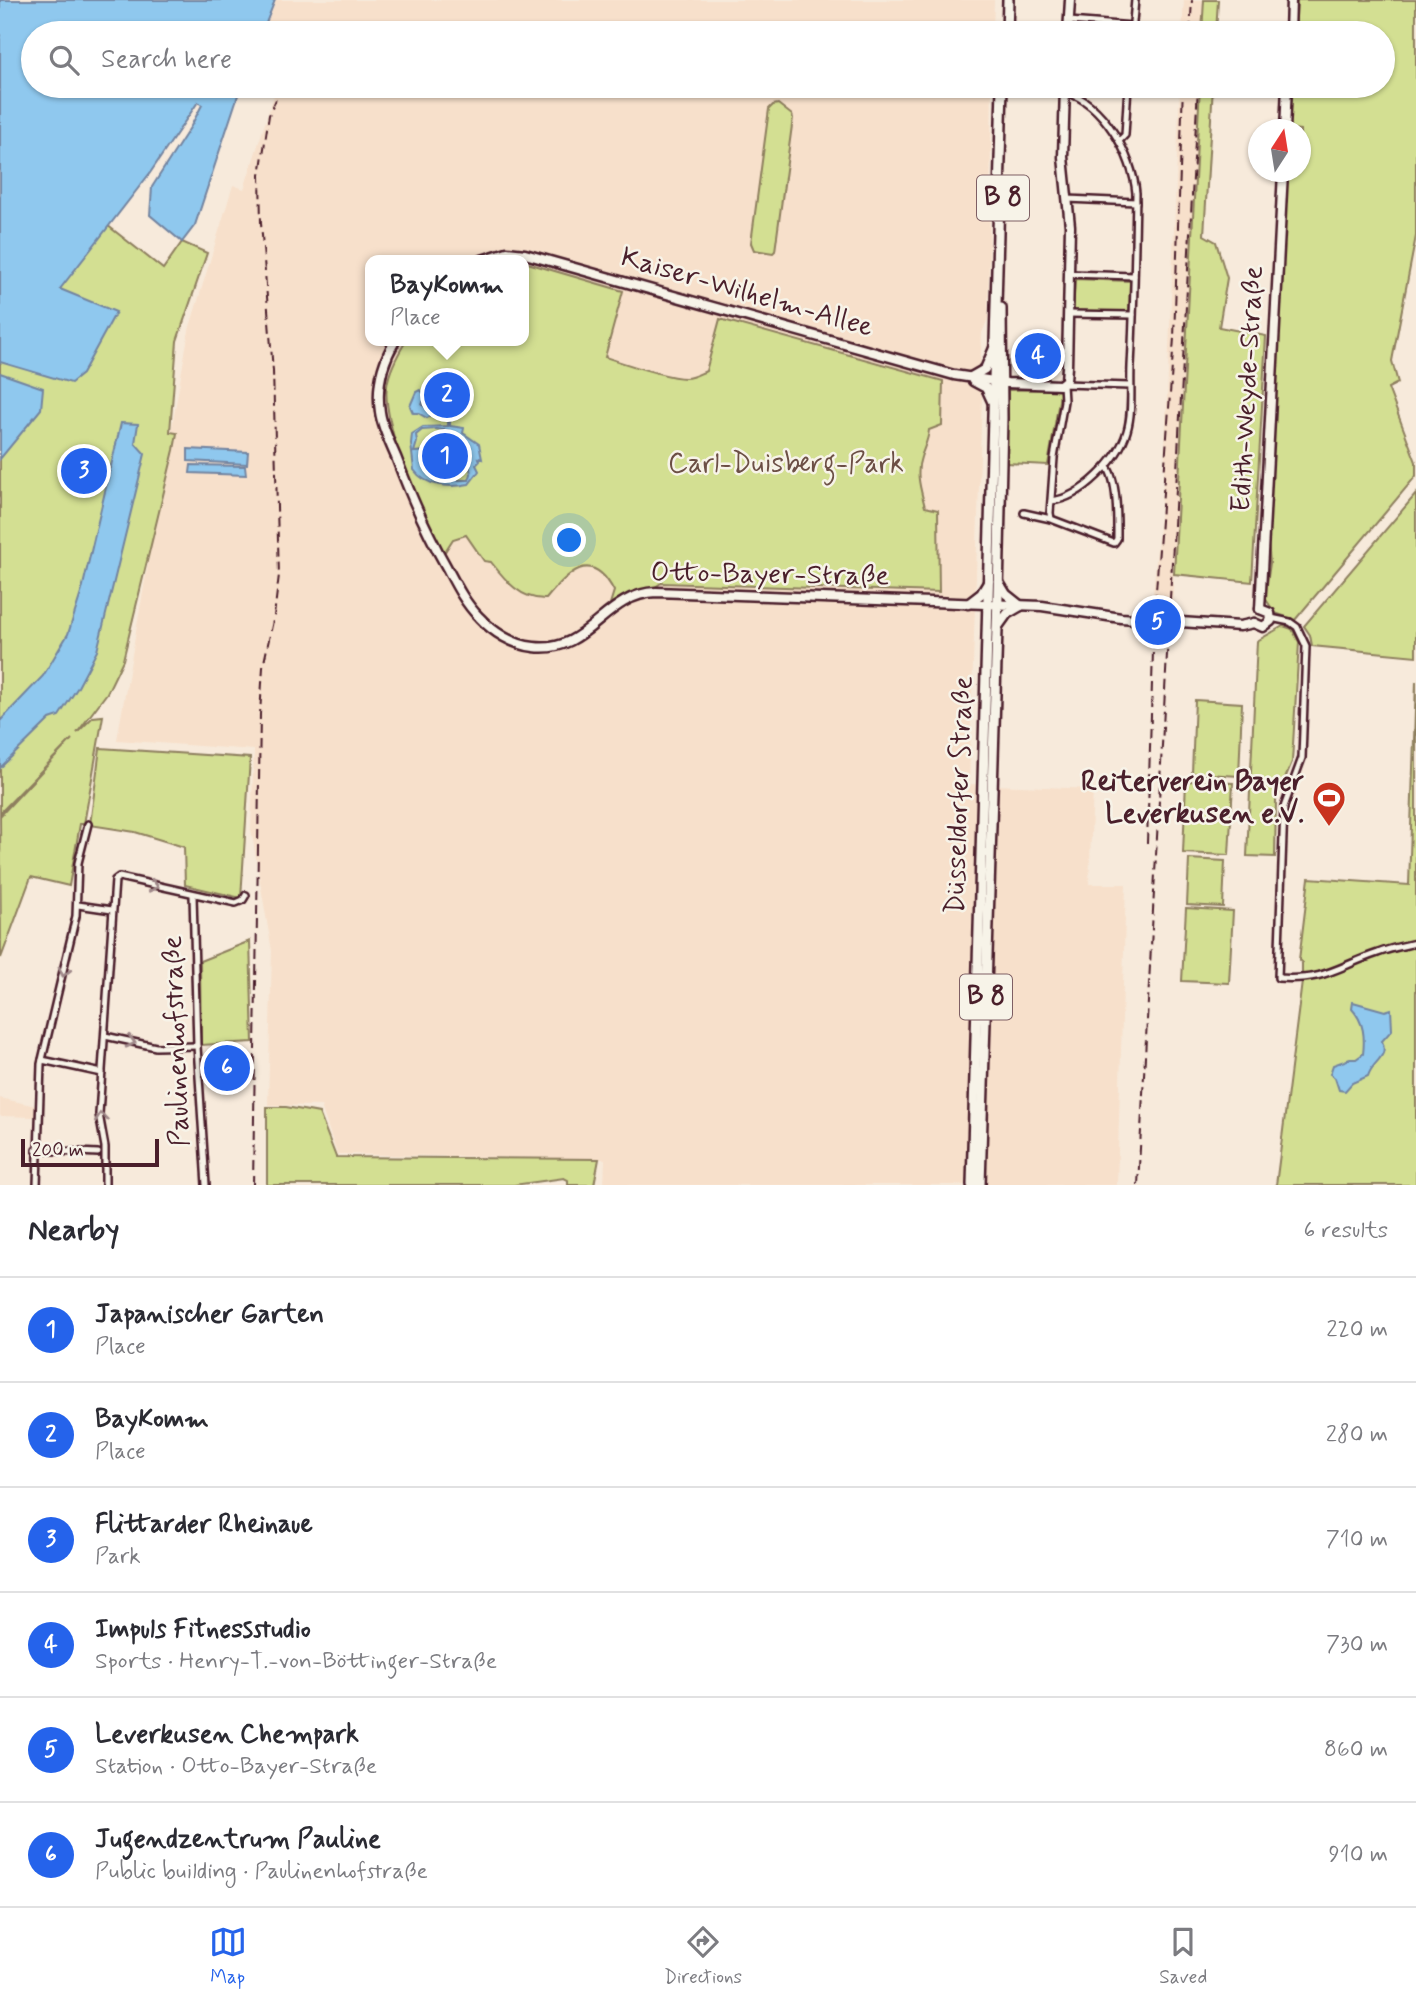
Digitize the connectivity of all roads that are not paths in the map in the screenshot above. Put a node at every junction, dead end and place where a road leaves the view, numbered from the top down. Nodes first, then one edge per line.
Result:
1 (1006, 0) edge
2 (1070, 0) edge
3 (1135, 0) edge
4 (1292, 0) edge
5 (1005, 21) edge
6 (1069, 21) edge
7 (1133, 21) edge
8 (1291, 21) edge
9 (1004, 98) edge
10 (1004, 98) edge
11 (1065, 98) edge
12 (1079, 98) edge
13 (1127, 98) edge
14 (1286, 98) edge
15 (1286, 119) edge
16 (1119, 141) junction
17 (1282, 182) edge
18 (1067, 199) junction
19 (1136, 202) junction
20 (500, 255) edge
21 (529, 255) edge
22 (529, 255) edge
23 (1069, 274) junction
24 (1134, 276) junction
25 (1068, 314) junction
26 (1133, 315) junction
27 (392, 346) edge
28 (398, 346) edge
29 (994, 348) junction
30 (968, 377) junction
31 (998, 382) junction
32 (1063, 384) junction
33 (1130, 386) junction
34 (994, 407) junction
35 (385, 429) junction
36 (1107, 467) junction
37 (1051, 500) junction
38 (1024, 513) dead end
39 (1051, 519) junction
40 (993, 580) junction
41 (968, 604) junction
42 (993, 605) junction
43 (1021, 606) junction
44 (1260, 608) junction
45 (1271, 618) junction
46 (1254, 623) junction
47 (997, 628) junction
48 (88, 824) dead end
49 (984, 879) junction
50 (193, 895) junction
51 (246, 895) dead end
52 (78, 905) junction
53 (112, 910) junction
54 (1416, 943) edge
55 (105, 1036) junction
56 (197, 1046) junction
57 (42, 1060) junction
58 (102, 1073) junction
59 (978, 1121) junction
60 (36, 1150) junction
61 (98, 1153) dead end
62 (37, 1185) edge
63 (105, 1185) edge
64 (206, 1185) edge
65 (971, 1185) edge
66 (980, 1185) edge

1 - 5 main road
2 - 6 street
3 - 7 street
4 - 8 street
9 - 29 main road, B 8
10 - 31 main road, B 8
11 - 18 street
12 - 16 street
13 - 16 street
14 - 15 street
16 - 19 street
17 - 44 street, Edith-Weyde-Straße
18 - 19 street
18 - 23 street
19 - 24 street
20 - 21 street, Kaiser-Wilhelm-Allee
22 - 30 street, Kaiser-Wilhelm-Allee
23 - 24 street
23 - 25 street
24 - 26 street
25 - 26 street
25 - 32 street
26 - 33 street
27 - 35 street, Otto-Bayer-Straße
28 - 35 street
29 - 30 street
29 - 31 main road, B 8
30 - 31 street, Kaiser-Wilhelm-Allee
30 - 34 street
31 - 32 street, Kaiser-Wilhelm-Allee
31 - 34 main road, B 8
31 - 40 main road, Düsseldorfer Straße / B 8
32 - 33 street
32 - 37 street
33 - 36 street
34 - 40 main road, Düsseldorfer Straße / B 8
35 - 41 street, Otto-Bayer-Straße
36 - 37 street
36 - 39 street
37 - 39 street
38 - 39 street
40 - 41 street
40 - 42 main road, Düsseldorfer Straße / B 8
40 - 43 street
41 - 42 street, Otto-Bayer-Straße
42 - 43 street, Otto-Bayer-Straße
42 - 47 main road, Düsseldorfer Straße / B 8
42 - 49 main road, Düsseldorfer Straße / B 8
43 - 46 street, Otto-Bayer-Straße
43 - 47 street
44 - 45 street
44 - 46 street
45 - 46 street
45 - 54 street
47 - 49 main road, Düsseldorfer Straße / B 8
48 - 52 street
49 - 59 main road, Düsseldorfer Straße / B 8
50 - 51 street
53 -> 50 street
50 - 56 street, Paulinenhofstraße
52 - 53 street
52 -> 57 street
53 - 55 street
55 -> 56 street
55 - 58 street
56 - 64 street, Paulinenhofstraße
57 - 58 street
57 - 60 street
63 -> 58 street
59 - 65 main road, Düsseldorfer Straße / B 8
59 - 66 main road, Düsseldorfer Straße / B 8
60 - 61 street
60 - 62 street

